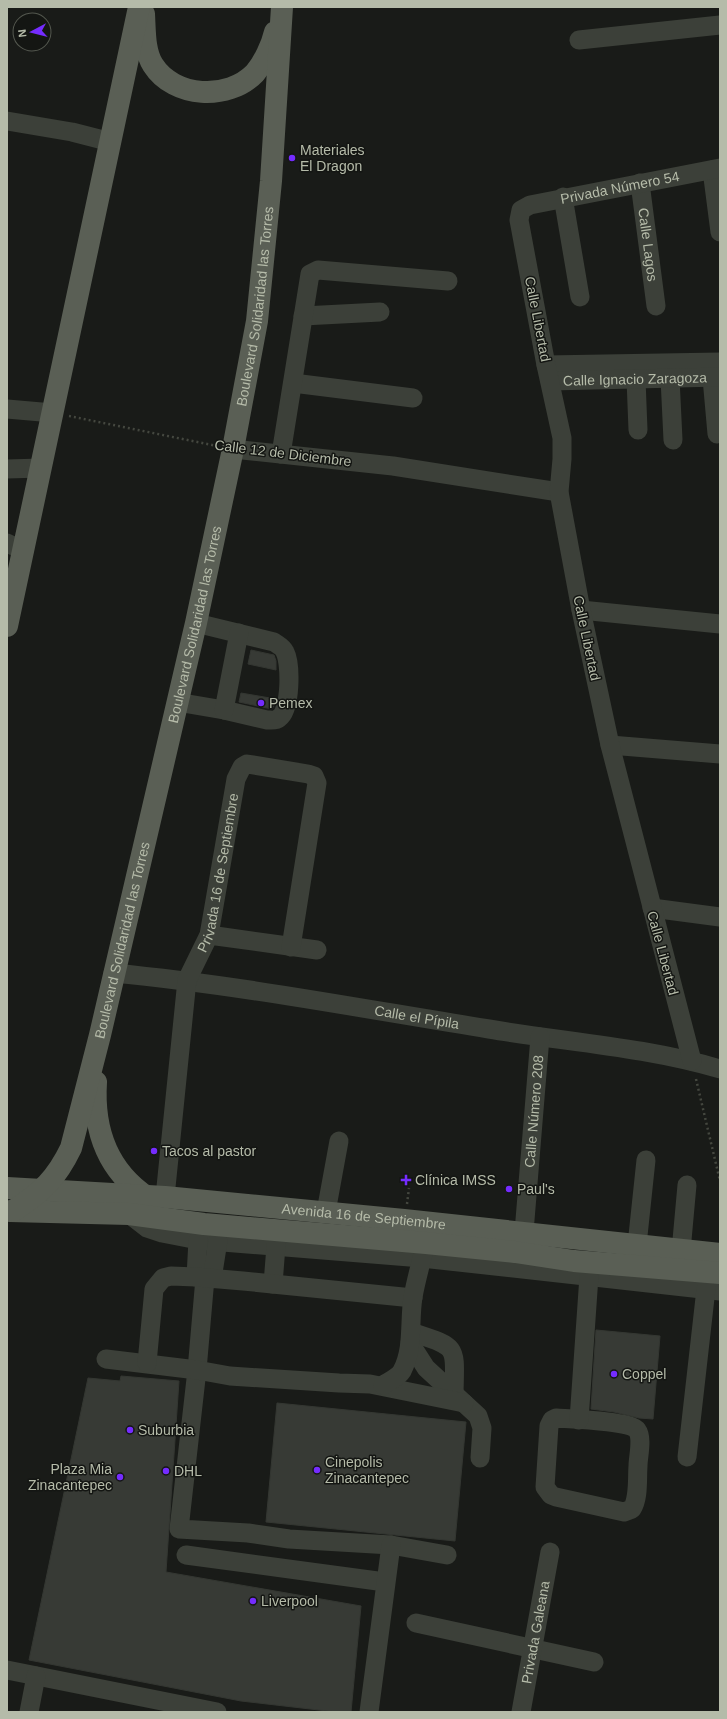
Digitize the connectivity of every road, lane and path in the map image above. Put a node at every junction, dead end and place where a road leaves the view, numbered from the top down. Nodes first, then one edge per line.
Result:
1 (139, 7) edge
2 (144, 7) edge
3 (282, 8) edge
4 (720, 25) edge
5 (579, 40) dead end
6 (7, 121) edge
7 (111, 137) junction
8 (716, 169) edge
9 (640, 183) junction
10 (562, 197) junction
11 (521, 210) joint
12 (720, 232) edge
13 (448, 281) dead end
14 (580, 297) dead end
15 (656, 306) dead end
16 (380, 312) dead end
17 (303, 316) junction
18 (591, 372) junction
19 (717, 372) edge
20 (548, 373) junction
21 (670, 378) junction
22 (636, 379) junction
23 (293, 383) junction
24 (412, 398) dead end
25 (7, 409) edge
26 (53, 413) junction
27 (638, 430) dead end
28 (717, 434) dead end
29 (673, 440) dead end
30 (233, 449) junction
31 (282, 454) junction
32 (41, 468) junction
33 (7, 469) edge
34 (559, 492) junction
35 (15, 547) edge
36 (581, 610) junction
37 (196, 623) junction
38 (720, 624) edge
39 (7, 626) edge
40 (239, 633) junction
41 (177, 702) junction
42 (224, 710) junction
43 (610, 745) junction
44 (720, 754) edge
45 (652, 908) junction
46 (720, 918) edge
47 (209, 935) junction
48 (291, 947) junction
49 (317, 950) dead end
50 (113, 973) junction
51 (186, 980) junction
52 (100, 1034) junction
53 (540, 1038) junction
54 (692, 1061) junction
55 (720, 1069) edge
56 (339, 1141) dead end
57 (646, 1160) dead end
58 (720, 1181) edge
59 (687, 1184) dead end
60 (7, 1188) edge
61 (41, 1191) junction
62 (156, 1197) junction
63 (10, 1211) edge
64 (326, 1212) junction
65 (129, 1214) junction
66 (198, 1240) junction
67 (218, 1241) junction
68 (425, 1242) junction
69 (637, 1245) junction
70 (276, 1246) junction
71 (681, 1250) junction
72 (518, 1251) junction
73 (720, 1254) edge
74 (589, 1276) junction
75 (204, 1278) junction
76 (273, 1284) junction
77 (715, 1284) edge
78 (413, 1298) junction
79 (411, 1337) junction
80 (106, 1360) dead end
81 (147, 1364) junction
82 (197, 1370) junction
83 (383, 1386) junction
84 (459, 1398) junction
85 (579, 1420) junction
86 (687, 1457) dead end
87 (480, 1458) dead end
88 (248, 1533) junction
89 (391, 1545) junction
90 (550, 1552) dead end
91 (186, 1554) dead end
92 (447, 1555) dead end
93 (243, 1563) junction
94 (385, 1582) junction
95 (416, 1623) dead end
96 (532, 1648) junction
97 (594, 1662) dead end
98 (7, 1670) edge
99 (36, 1676) junction
100 (29, 1712) edge
101 (217, 1712) edge
102 (369, 1712) edge
103 (521, 1712) edge

1 - 7 main road
2 - 3 main road
3 - 30 main road, Boulevard Solidaridad las Torres
4 - 5 street
6 - 7 street
7 - 26 main road
8 - 9 street, Privada Número 54
8 - 12 street
9 - 10 street, Privada Número 54
9 - 15 street, Calle Lagos
10 - 11 street, Privada Número 54
10 - 14 street
11 - 20 street, Calle Libertad
13 - 17 street
16 - 17 street
17 - 23 street
18 - 19 street, Calle Ignacio Zaragoza
18 - 20 street, Calle Ignacio Zaragoza
18 - 22 street, Calle Ignacio Zaragoza
19 - 21 street, Calle Ignacio Zaragoza
19 - 28 street
20 - 34 street, Calle Libertad
21 - 22 street, Calle Ignacio Zaragoza
21 - 29 street
22 - 27 street
23 - 24 street
23 - 31 street
25 - 26 street
26 - 30 path, Calle 12 de Diciembre
26 - 32 main road
30 - 31 street, Calle 12 de Diciembre
30 - 37 main road, Boulevard Solidaridad las Torres
31 - 34 street, Calle 12 de Diciembre
32 - 33 street
32 - 35 main road
34 - 36 street, Calle Libertad
35 - 39 main road
36 - 38 street
36 - 43 street, Calle Libertad
37 - 40 street
37 - 41 main road, Boulevard Solidaridad las Torres
40 - 42 street
40 - 42 street
41 - 42 street
41 - 50 main road, Boulevard Solidaridad las Torres
43 - 44 street
43 - 45 street, Calle Libertad
45 - 46 street
45 - 54 street, Calle Libertad
47 - 48 street
47 - 48 street, Privada 16 de Septiembre
47 - 51 street, Privada 16 de Septiembre
48 - 49 street
50 - 51 street, Calle el Pípila
50 - 52 main road, Boulevard Solidaridad las Torres
51 - 53 street, Calle el Pípila
51 - 62 street
52 - 61 main road, Boulevard Solidaridad las Torres
52 - 62 main road
53 - 54 street, Calle el Pípila
53 - 72 street, Calle Número 208
54 - 55 street, Calle el Pípila
54 - 58 path
56 - 64 street
57 - 69 street
59 - 71 street
60 - 61 main road, Avenida 16 de Septiembre
61 - 62 main road, Avenida 16 de Septiembre
61 - 63 main road, Boulevard Solidaridad las Torres
62 - 64 main road, Avenida 16 de Septiembre
63 - 65 main road, Avenida 16 de Septiembre
64 - 68 main road, Avenida 16 de Septiembre
65 - 66 street
65 - 68 main road, Avenida 16 de Septiembre
66 - 67 street
66 - 75 street
67 - 70 street
67 - 75 street
68 - 70 street
68 - 72 main road, Avenida 16 de Septiembre
68 - 72 street
68 - 78 street
69 - 71 main road, Avenida 16 de Septiembre
69 - 72 main road, Avenida 16 de Septiembre
70 - 76 street
71 - 73 main road, Avenida 16 de Septiembre
72 - 74 street
72 - 77 main road, Avenida 16 de Septiembre
74 - 77 street
74 - 85 street
75 - 76 street
75 - 81 street
75 - 82 street
76 - 78 street
77 - 86 street
78 - 79 street
79 - 83 street
79 - 84 street
79 - 84 street
80 - 81 street
81 - 82 street
82 - 83 street
82 - 88 street
83 - 84 street
84 - 87 street
85 - 85 street
88 - 89 street
88 - 93 street
89 - 92 street
89 - 94 street
90 - 96 street, Privada Galeana
91 - 93 street
93 - 94 street
94 - 102 street
95 - 96 street
96 - 97 street
96 - 103 street, Privada Galeana
98 - 99 street
99 - 100 street
99 - 101 street

